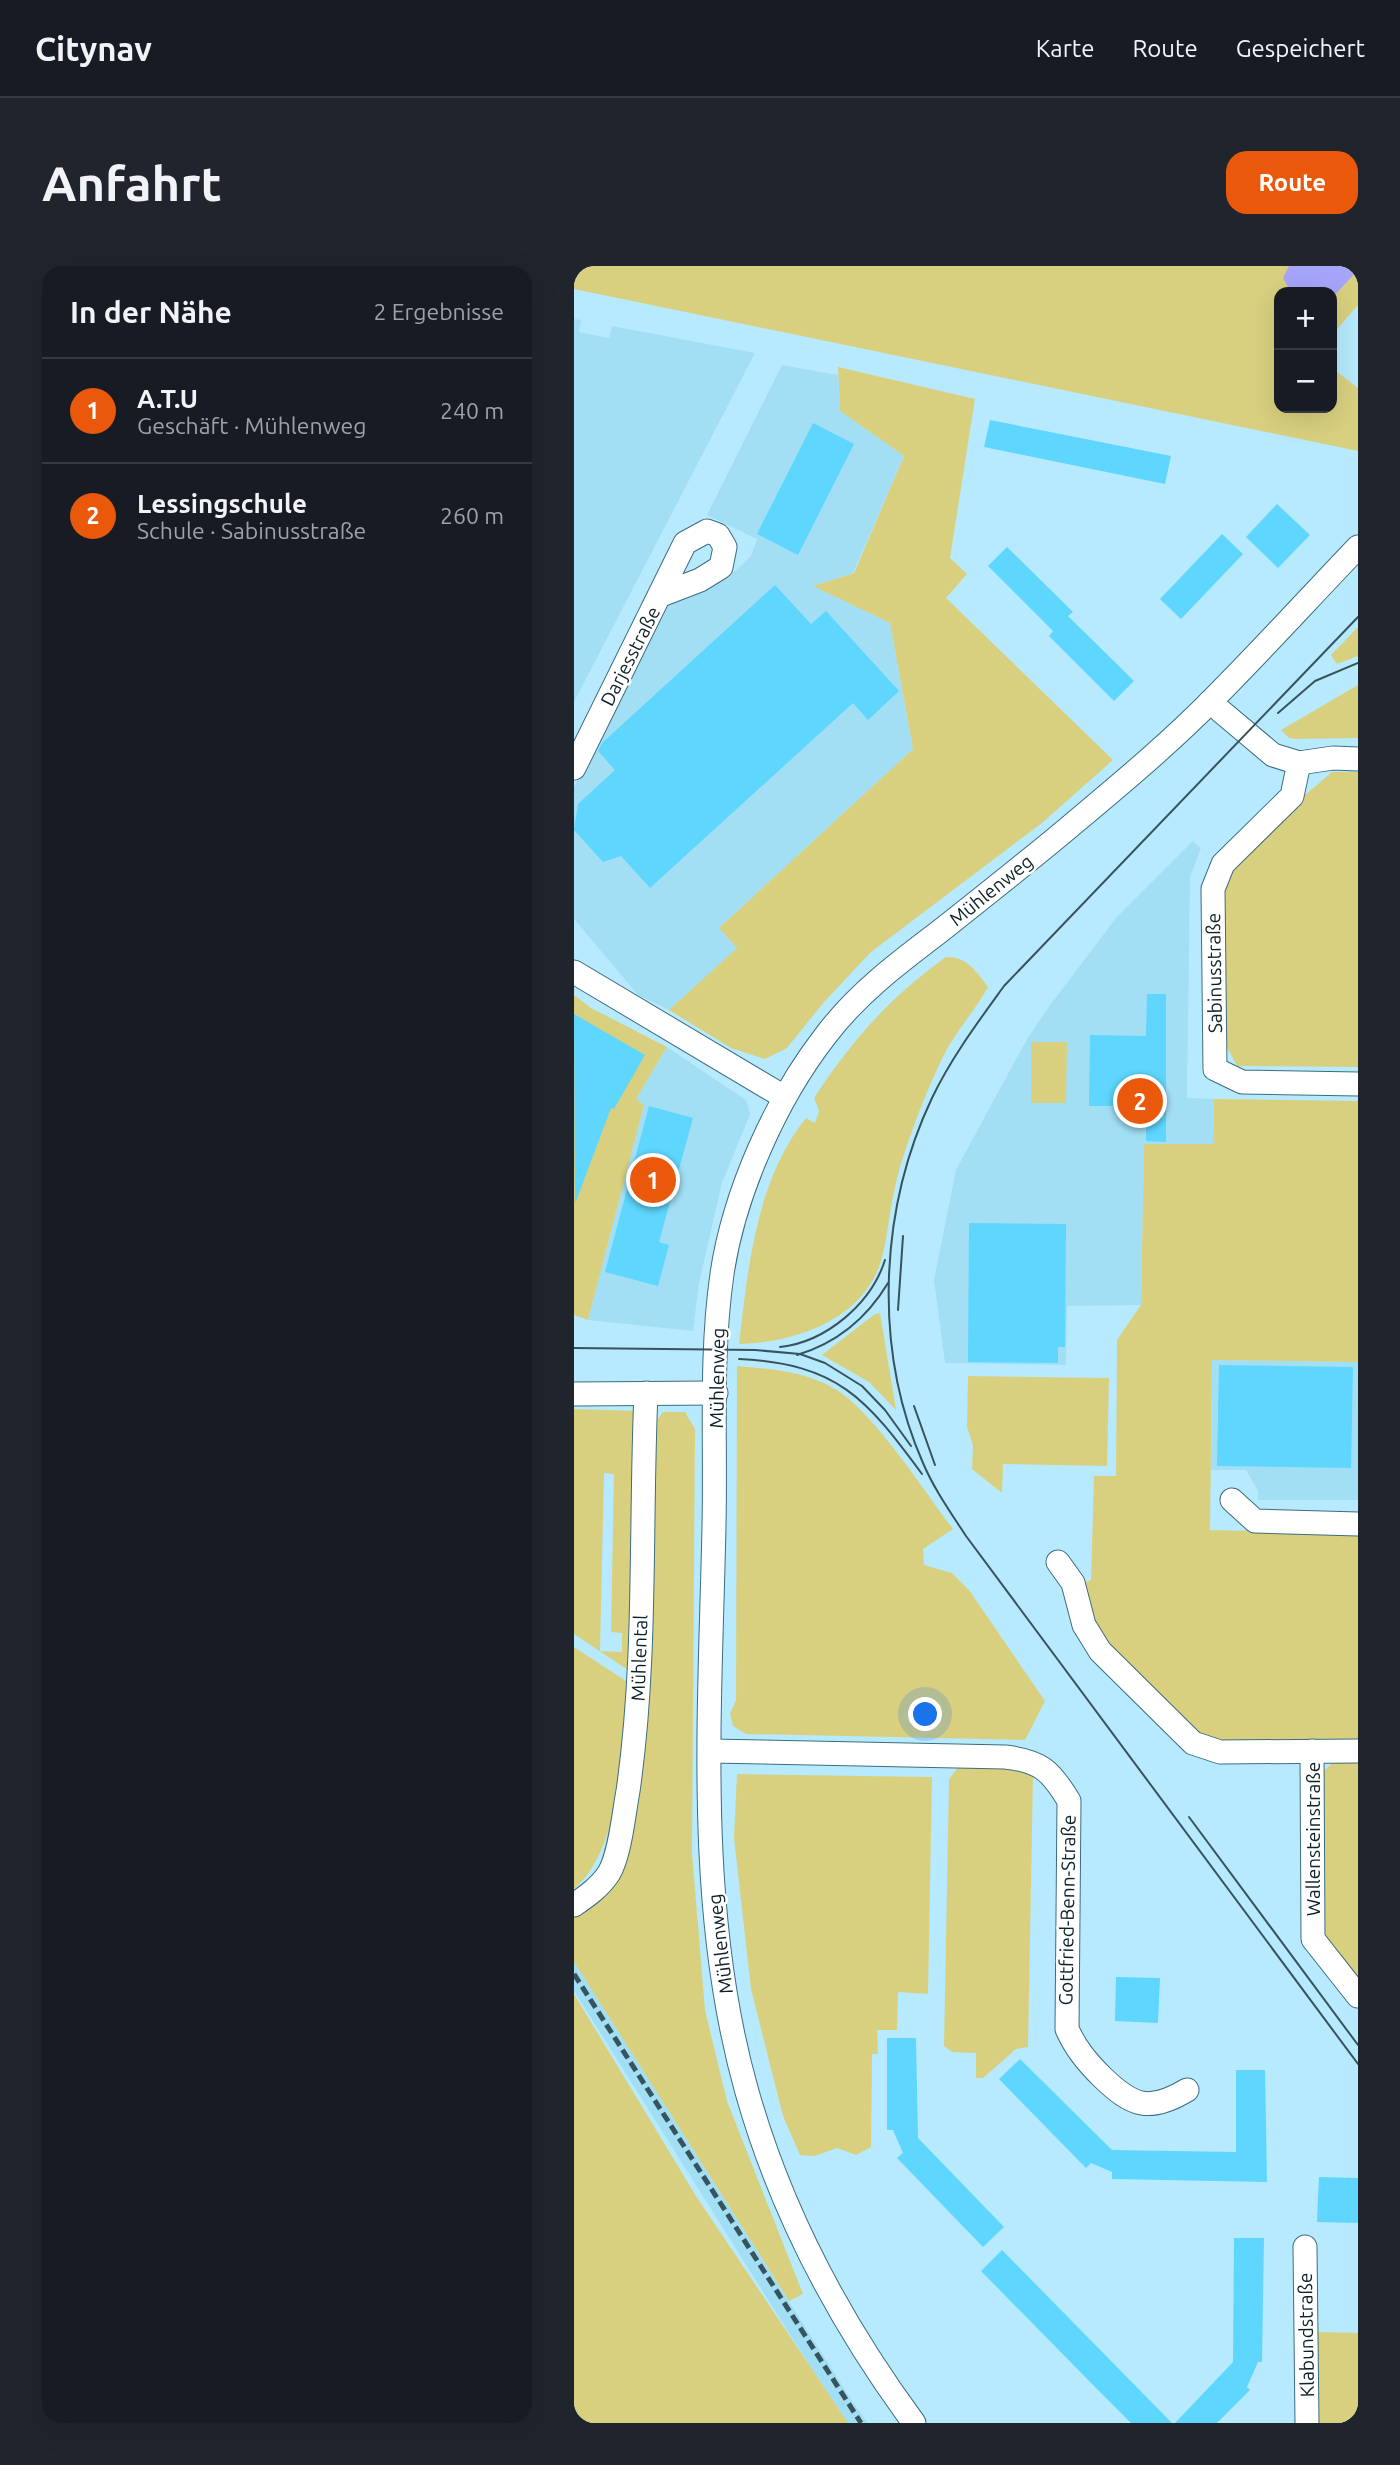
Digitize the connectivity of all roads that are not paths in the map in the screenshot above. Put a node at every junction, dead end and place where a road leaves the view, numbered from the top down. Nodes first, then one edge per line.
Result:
1 (1358, 547) edge
2 (661, 595) junction
3 (1210, 702) junction
4 (1358, 759) edge
5 (1299, 763) junction
6 (574, 768) edge
7 (574, 972) edge
8 (1358, 1084) edge
9 (784, 1097) junction
10 (646, 1393) junction
11 (716, 1393) junction
12 (574, 1394) edge
13 (1232, 1500) dead end
14 (1358, 1524) edge
15 (1058, 1562) dead end
16 (710, 1751) junction
17 (1312, 1751) junction
18 (1358, 1751) edge
19 (574, 1905) edge
20 (1358, 1996) edge
21 (1187, 2090) dead end
22 (1305, 2247) dead end
23 (914, 2423) edge
24 (1307, 2423) edge

1 - 3 street, Mühlenweg
2 - 2 street, Darjesstraße
2 - 6 street, Darjesstraße
3 - 5 street
3 - 9 street, Mühlenweg
4 - 5 street
5 - 8 street, Sabinusstraße
7 - 9 street
9 - 11 street, Mühlenweg
10 - 11 street
10 - 12 street
10 - 19 street, Mühlental
11 - 16 street, Mühlenweg
13 - 14 street
15 - 17 street
16 - 21 street, Gottfried-Benn-Straße
16 - 23 street, Mühlenweg
17 - 18 street
17 - 20 street, Wallensteinstraße
22 - 24 street, Klabundstraße

